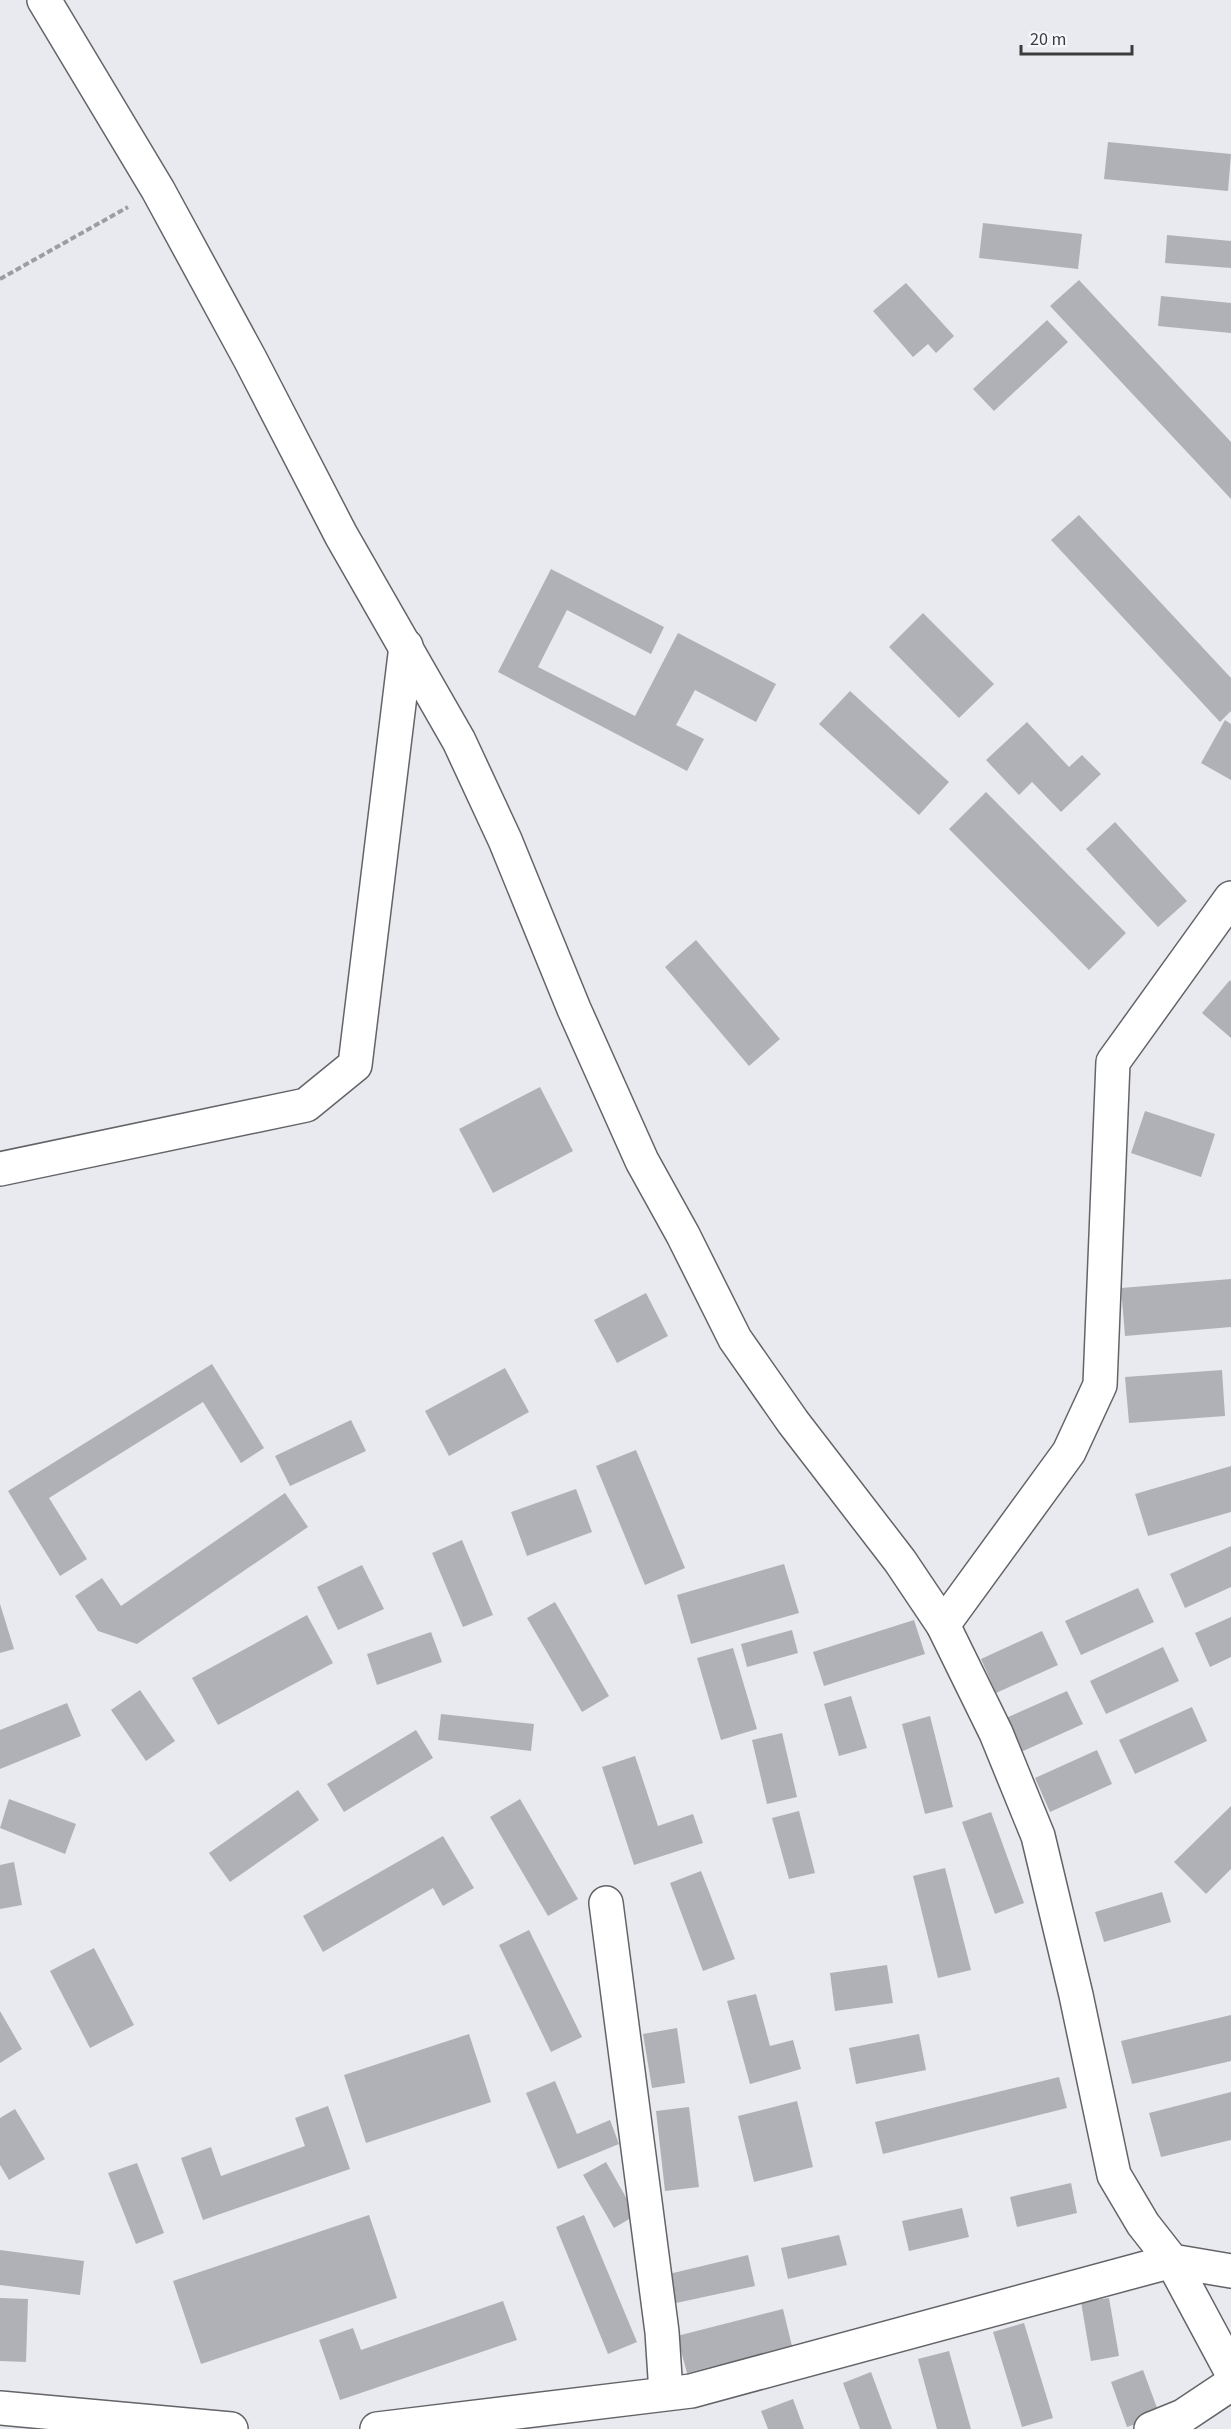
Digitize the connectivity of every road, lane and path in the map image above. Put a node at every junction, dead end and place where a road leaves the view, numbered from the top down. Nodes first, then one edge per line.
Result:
1 (44, 0) edge
2 (158, 190) junction
3 (0, 279) edge
4 (406, 646) junction
5 (1231, 898) edge
6 (0, 1169) edge
7 (943, 1625) junction
8 (606, 1904) dead end
9 (1172, 2261) junction
10 (1231, 2271) edge
11 (1231, 2371) edge
12 (1231, 2384) edge
13 (666, 2393) junction
14 (0, 2408) edge
15 (485, 2422) edge
16 (231, 2429) edge
17 (377, 2429) edge
18 (1151, 2429) edge

1 - 2 street
2 - 3 path
2 - 4 street
4 - 6 street
4 - 7 street
5 - 7 street
7 - 9 street
8 - 13 street
9 - 10 street
9 - 11 street
9 - 13 street
12 - 18 street
13 - 15 street
14 - 16 street
15 - 17 street

